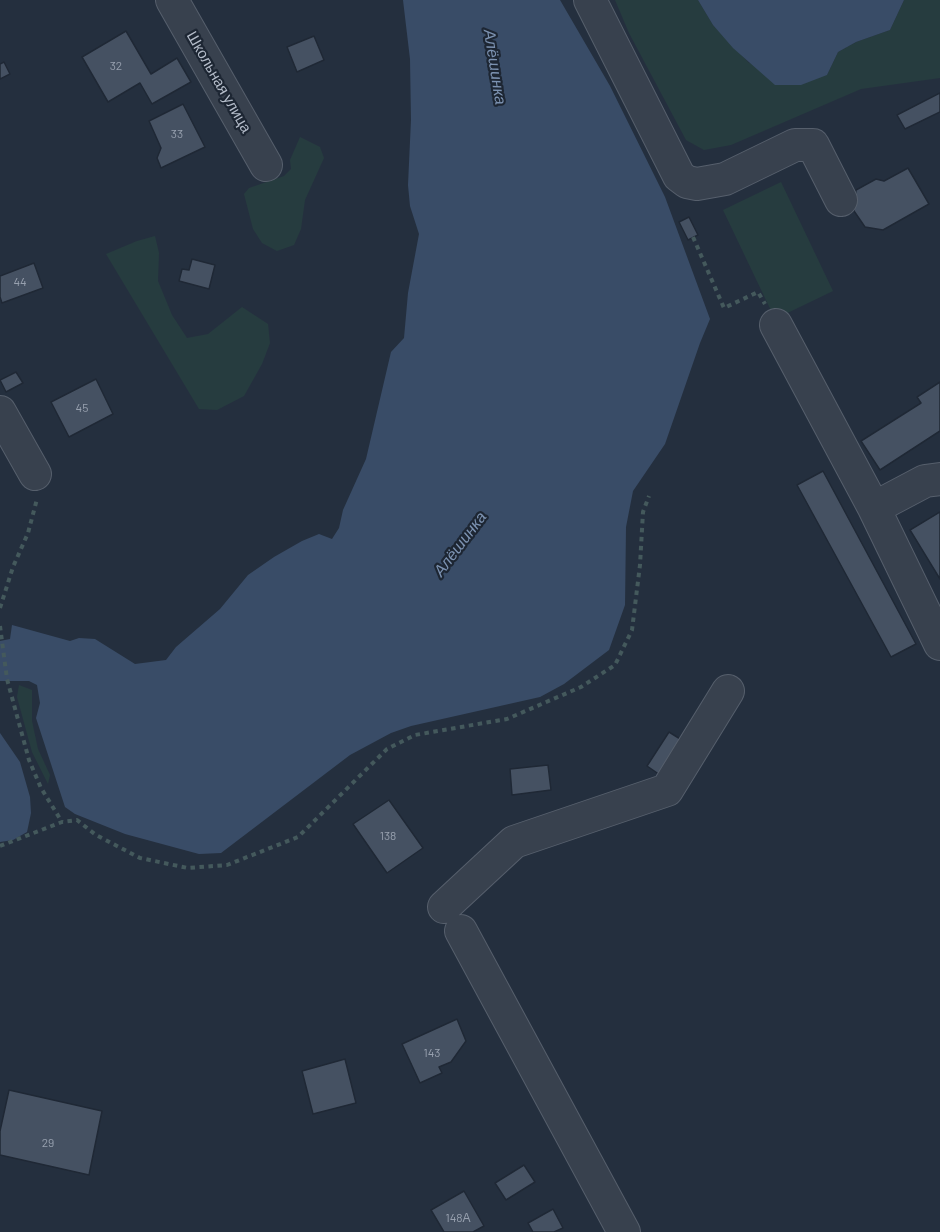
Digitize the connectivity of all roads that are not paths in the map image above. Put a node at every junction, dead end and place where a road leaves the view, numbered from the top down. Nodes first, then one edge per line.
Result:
1 (172, 0) edge
2 (590, 0) edge
3 (266, 165) dead end
4 (841, 200) dead end
5 (776, 325) road end
6 (0, 412) edge
7 (35, 474) road end
8 (940, 479) edge
9 (874, 508) junction
10 (940, 644) edge
11 (728, 692) dead end
12 (624, 1232) edge

1 - 3 street, Школьная улица
2 - 4 street
5 - 9 street
6 - 7 street
8 - 9 street
9 - 10 street
11 - 12 street

